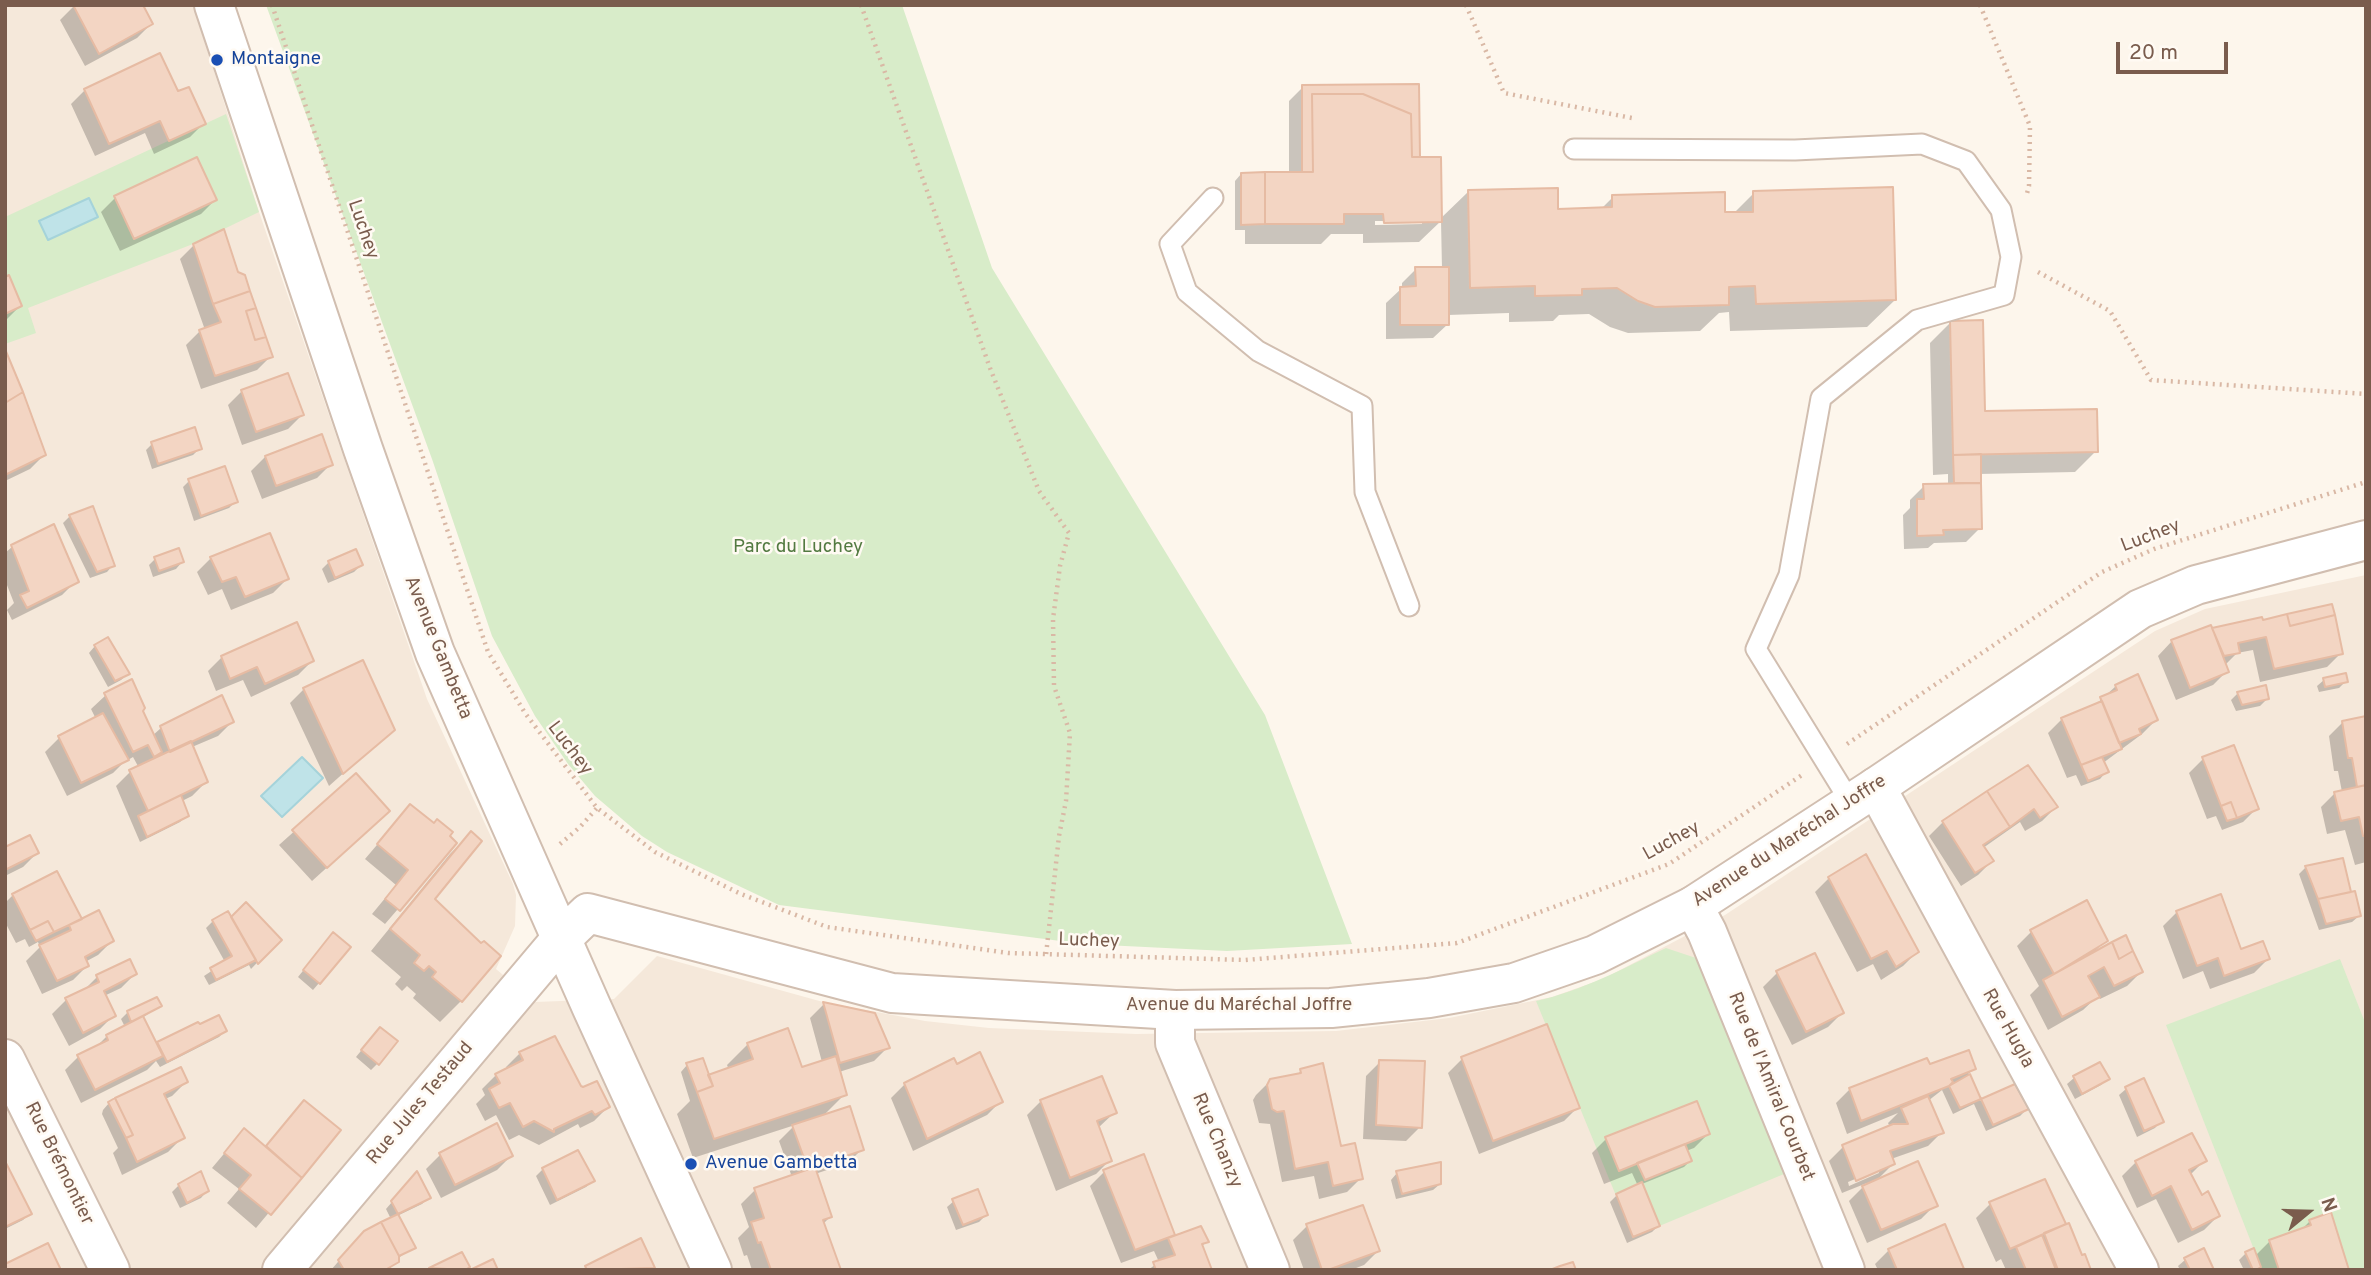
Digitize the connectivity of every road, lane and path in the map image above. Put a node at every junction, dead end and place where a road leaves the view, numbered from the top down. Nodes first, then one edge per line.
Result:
1 (214, 5) edge
2 (272, 5) edge
3 (861, 5) edge
4 (1466, 5) edge
5 (1980, 5) edge
6 (1636, 119) dead end
7 (1574, 149) dead end
8 (1213, 198) dead end
9 (2011, 257) junction
10 (2366, 394) edge
11 (2366, 482) edge
12 (2366, 540) edge
13 (1409, 606) dead end
14 (1824, 761) junction
15 (1863, 795) junction
16 (597, 808) junction
17 (528, 862) junction
18 (1693, 906) junction
19 (561, 939) junction
20 (1046, 955) junction
21 (1175, 1010) junction
22 (5, 1059) edge
23 (110, 1270) edge
24 (282, 1270) edge
25 (712, 1270) edge
26 (1270, 1270) edge
27 (1845, 1270) edge
28 (2139, 1270) edge

1 - 17 street, Avenue Gambetta
2 - 16 path, Luchey
3 - 20 path
4 - 6 path
5 - 9 path
7 - 9 lane
8 - 13 lane
9 - 10 path
9 - 14 lane
11 - 14 path, Luchey
12 - 15 street, Avenue du Maréchal Joffre
14 - 15 lane
14 - 20 path, Luchey
15 - 18 street, Avenue du Maréchal Joffre
15 - 28 street, Rue Hugla
16 - 17 path
16 - 20 path, Luchey
17 - 19 street, Avenue Gambetta
18 - 21 street, Avenue du Maréchal Joffre
18 - 27 street, Rue de l'Amiral Courbet
19 - 21 street, Avenue du Maréchal Joffre
19 - 24 street, Rue Jules Testaud
19 - 25 street, Avenue Gambetta
21 - 26 street, Rue Chanzy
22 - 23 street, Rue Brémontier

